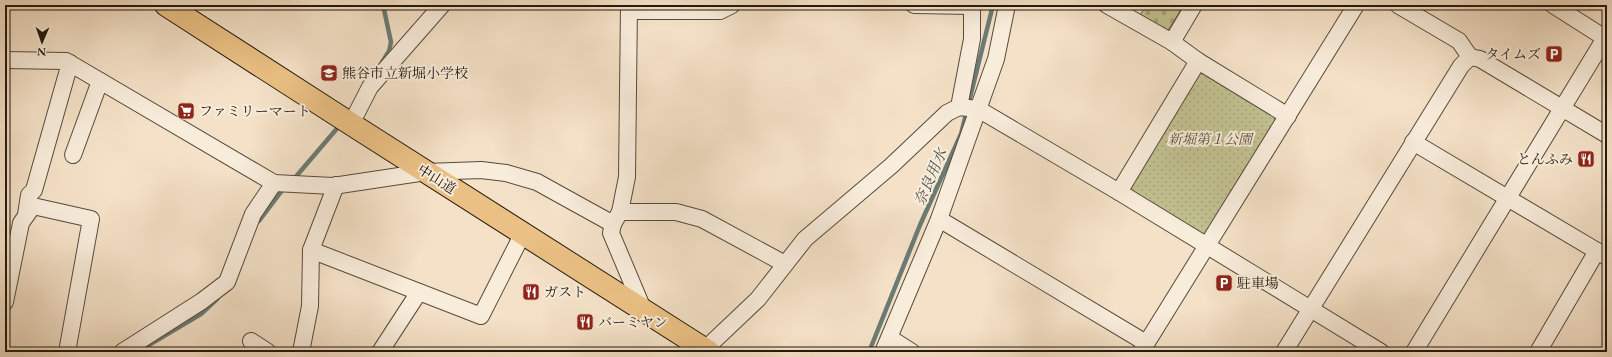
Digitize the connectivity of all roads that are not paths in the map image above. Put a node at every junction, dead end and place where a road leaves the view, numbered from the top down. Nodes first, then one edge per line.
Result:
1 (166, 5) edge
2 (442, 5) edge
3 (732, 5) edge
4 (914, 5) edge
5 (972, 5) edge
6 (1007, 5) edge
7 (1107, 5) edge
8 (1194, 5) edge
9 (1356, 5) edge
10 (1398, 5) edge
11 (1553, 5) edge
12 (629, 8) edge
13 (1172, 42) junction
14 (1470, 57) junction
15 (5, 60) edge
16 (1198, 61) junction
17 (70, 63) junction
18 (100, 81) junction
19 (960, 107) junction
20 (1562, 108) junction
21 (978, 109) junction
22 (1288, 116) junction
23 (351, 124) junction
24 (1607, 136) edge
25 (1414, 142) junction
26 (73, 155) dead end
27 (426, 172) junction
28 (274, 183) junction
29 (336, 185) junction
30 (1119, 192) junction
31 (1509, 198) junction
32 (26, 215) junction
33 (617, 218) junction
34 (939, 220) junction
35 (523, 233) junction
36 (1207, 246) junction
37 (311, 250) junction
38 (1602, 254) edge
39 (785, 264) junction
40 (419, 292) junction
41 (5, 302) edge
42 (643, 309) junction
43 (1310, 309) junction
44 (251, 341) dead end
45 (886, 345) edge
46 (1144, 348) edge
47 (705, 351) edge
48 (67, 352) edge
49 (122, 352) edge
50 (268, 352) edge
51 (301, 352) edge
52 (380, 352) edge
53 (912, 352) edge
54 (1284, 352) edge
55 (1381, 352) edge
56 (1414, 352) edge
57 (1538, 352) edge

1 - 23 highway, 中山道
2 - 23 street
3 - 12 street
4 - 5 street
5 - 19 street
6 - 21 street
7 - 13 street
8 - 13 street
9 - 22 street
10 - 14 street
11 - 20 street
12 - 33 street
13 - 16 street
14 - 20 street
14 - 25 street
15 - 17 street
16 - 22 street
16 - 30 street
17 - 18 street
17 - 32 street
18 - 26 street
18 - 28 street
19 - 21 street
19 - 39 street
20 - 24 street
20 - 31 street
21 - 30 street
21 - 34 street
22 - 36 street
23 - 27 highway, 中山道
25 - 31 street
25 - 43 street
27 - 29 street
27 - 33 street
27 - 35 highway, 中山道
28 - 29 street
28 - 49 street
29 - 37 street
30 - 36 street
31 - 38 street
31 - 56 street
32 - 41 street
32 - 48 street
33 - 39 street
33 - 42 street
34 - 45 street
34 - 46 street
35 - 40 street
35 - 42 highway, 中山道
36 - 43 street
36 - 46 street
37 - 40 street
37 - 51 street
38 - 57 street
39 - 47 street
40 - 52 street
42 - 47 highway, 中山道
43 - 54 street
43 - 55 street
44 - 50 street
45 - 53 street

